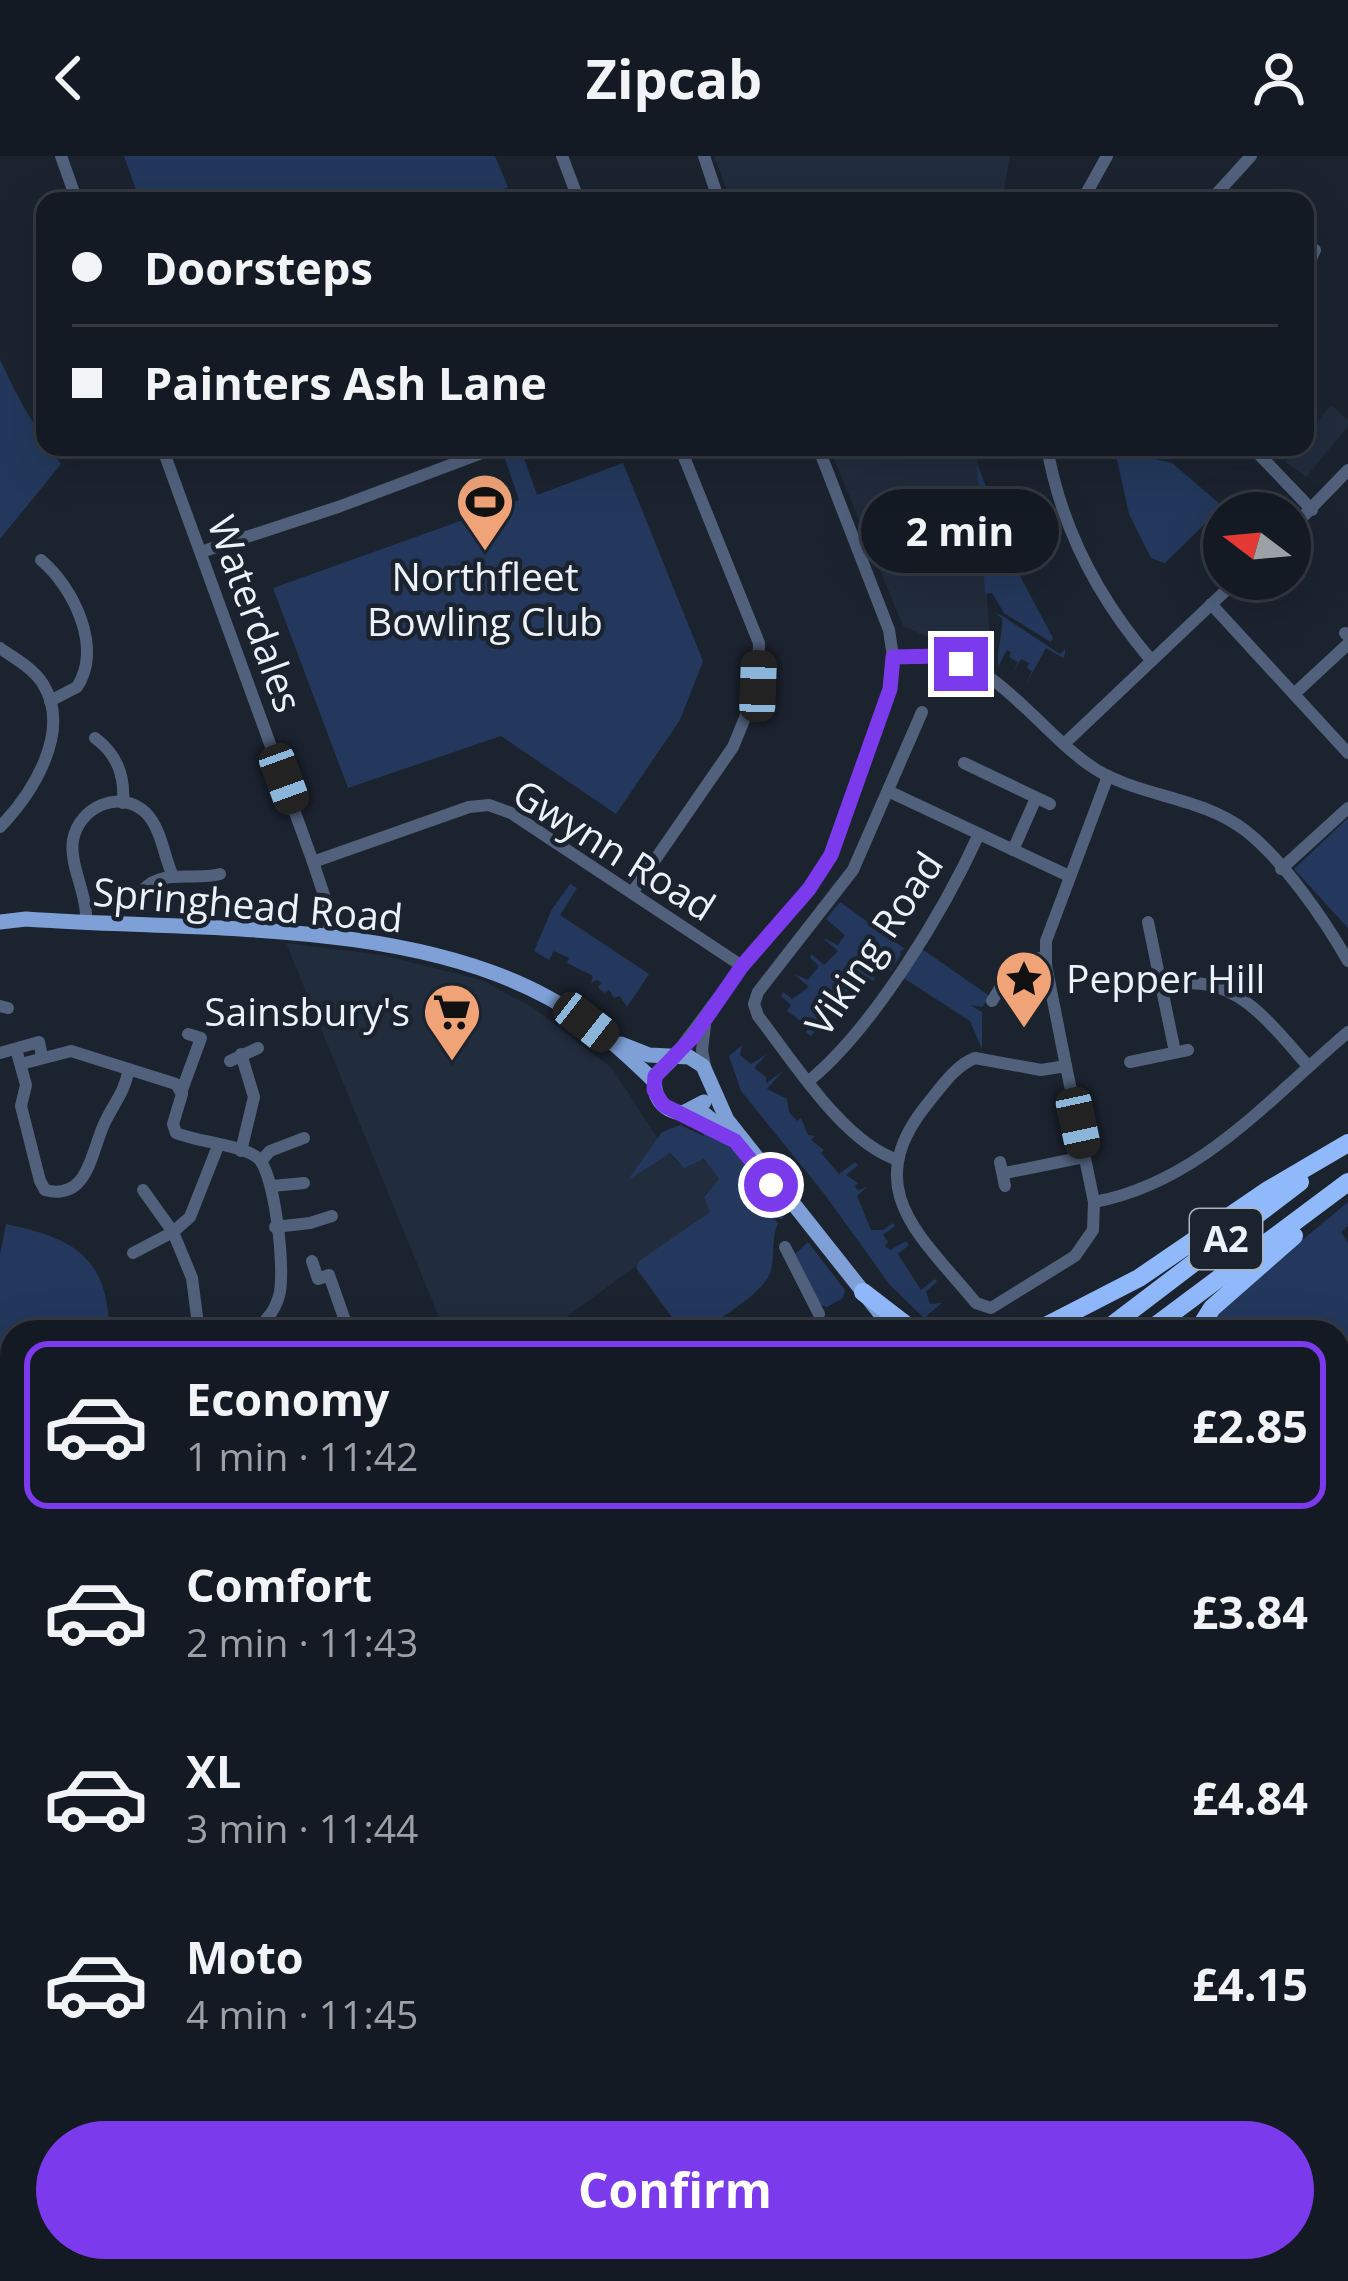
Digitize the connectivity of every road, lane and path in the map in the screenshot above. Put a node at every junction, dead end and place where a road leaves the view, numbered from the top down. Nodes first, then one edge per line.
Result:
1 (61, 156) edge
2 (562, 156) edge
3 (704, 156) edge
4 (1107, 156) edge
5 (1251, 156) edge
6 (74, 192) edge
7 (576, 192) edge
8 (716, 192) edge
9 (1087, 192) edge
10 (1218, 192) edge
11 (165, 456) edge
12 (474, 456) edge
13 (684, 456) edge
14 (821, 456) edge
15 (1049, 456) edge
16 (1261, 456) edge
17 (1348, 470) edge
18 (1312, 510) joint
19 (201, 552) junction
20 (41, 560) dead end
21 (1215, 600) edge
22 (1211, 604) junction
23 (1347, 638) edge
24 (0, 648) edge
25 (893, 657) junction
26 (1151, 660) junction
27 (1294, 694) junction
28 (50, 701) junction
29 (922, 712) dead end
30 (95, 738) dead end
31 (1064, 744) junction
32 (1348, 753) edge
33 (964, 763) dead end
34 (1108, 776) junction
35 (888, 791) junction
36 (123, 802) junction
37 (1348, 808) edge
38 (0, 827) edge
39 (979, 834) junction
40 (1013, 850) junction
41 (313, 862) junction
42 (1281, 869) junction
43 (172, 874) junction
44 (220, 874) dead end
45 (1069, 876) junction
46 (632, 893) junction
47 (137, 898) dead end
48 (6, 918) edge
49 (1148, 922) dead end
50 (86, 923) junction
51 (328, 938) junction
52 (1045, 958) junction
53 (1348, 961) edge
54 (742, 966) junction
55 (1162, 988) junction
56 (992, 1001) dead end
57 (706, 1018) junction
58 (1348, 1032) edge
59 (188, 1034) dead end
60 (613, 1042) junction
61 (258, 1048) dead end
62 (16, 1049) junction
63 (0, 1053) edge
64 (43, 1056) junction
65 (673, 1058) junction
66 (1130, 1062) dead end
67 (21, 1064) junction
68 (1066, 1066) junction
69 (1308, 1066) junction
70 (129, 1069) junction
71 (708, 1077) junction
72 (810, 1080) junction
73 (654, 1081) junction
74 (182, 1091) junction
75 (690, 1110) junction
76 (304, 1138) dead end
77 (1348, 1144) edge
78 (218, 1146) junction
79 (242, 1151) junction
80 (1084, 1157) junction
81 (898, 1160) junction
82 (261, 1161) junction
83 (1003, 1174) dead end
84 (304, 1183) dead end
85 (272, 1186) junction
86 (1348, 1186) edge
87 (142, 1190) dead end
88 (1094, 1202) junction
89 (332, 1216) dead end
90 (275, 1227) junction
91 (173, 1232) junction
92 (785, 1247) dead end
93 (133, 1253) dead end
94 (312, 1261) dead end
95 (866, 1302) junction
96 (819, 1314) dead end
97 (198, 1320) edge
98 (265, 1320) edge
99 (345, 1320) edge
100 (879, 1320) edge
101 (895, 1320) edge
102 (1058, 1320) edge
103 (1119, 1320) edge
104 (1164, 1320) edge
105 (1205, 1320) edge

1 - 6 street
2 - 7 street
3 - 8 street
4 - 9 street
5 - 10 street
11 - 19 street, Waterdales
12 - 19 street
13 - 46 street
14 - 25 street
15 - 26 street
16 - 18 street
17 - 18 street
19 - 41 street, Waterdales
20 - 28 street
21 - 22 street
22 - 26 street
22 - 27 street
23 - 27 street
24 - 28 street
25 - 31 street
25 - 54 street
26 - 31 street
27 - 32 street
28 - 38 street
29 - 35 street
30 - 36 street
31 - 34 street
33 - 40 street
34 - 42 street
34 - 45 street
35 - 39 street
35 - 72 street
36 - 43 street
36 - 50 street
37 - 42 street
39 - 40 street
39 - 72 street, Viking Road
40 - 45 street
41 - 46 street, Gwynn Road
41 - 51 street, Waterdales
42 - 53 street
43 - 44 street
43 - 47 street
45 - 52 street
46 - 54 street, Gwynn Road
48 - 50 main road, Springhead Road
49 - 55 street
50 - 51 main road, Springhead Road
51 - 60 main road, Springhead Road
52 - 56 street
52 - 68 street
54 - 57 street
55 - 66 street
55 - 69 street
57 - 65 street
57 - 71 street
58 - 69 street
59 - 74 street
60 - 65 main road, Springhead Road
60 - 73 main road, Springhead Road
61 - 79 street
62 - 63 street
62 - 64 street
62 - 67 street
64 - 67 street
64 - 70 street
65 - 71 main road
65 - 73 main road
67 - 70 street
68 - 80 street
68 - 81 street
69 - 88 street
70 - 74 street
71 - 75 main road
71 - 95 main road
72 - 81 street
73 - 75 main road
74 - 78 street
75 - 95 main road
76 - 82 street
77 - 102 highway
77 - 103 highway, A2
78 - 79 street
78 - 91 street
79 - 82 street
80 - 83 street
80 - 88 street
81 - 88 street
82 - 85 street
84 - 85 street
85 - 90 street
86 - 104 highway, A2
86 - 105 highway
87 - 91 street
89 - 90 street
90 - 98 street
91 - 93 street
91 - 97 street
92 - 96 street
94 - 99 street
95 - 100 main road
95 - 101 highway

